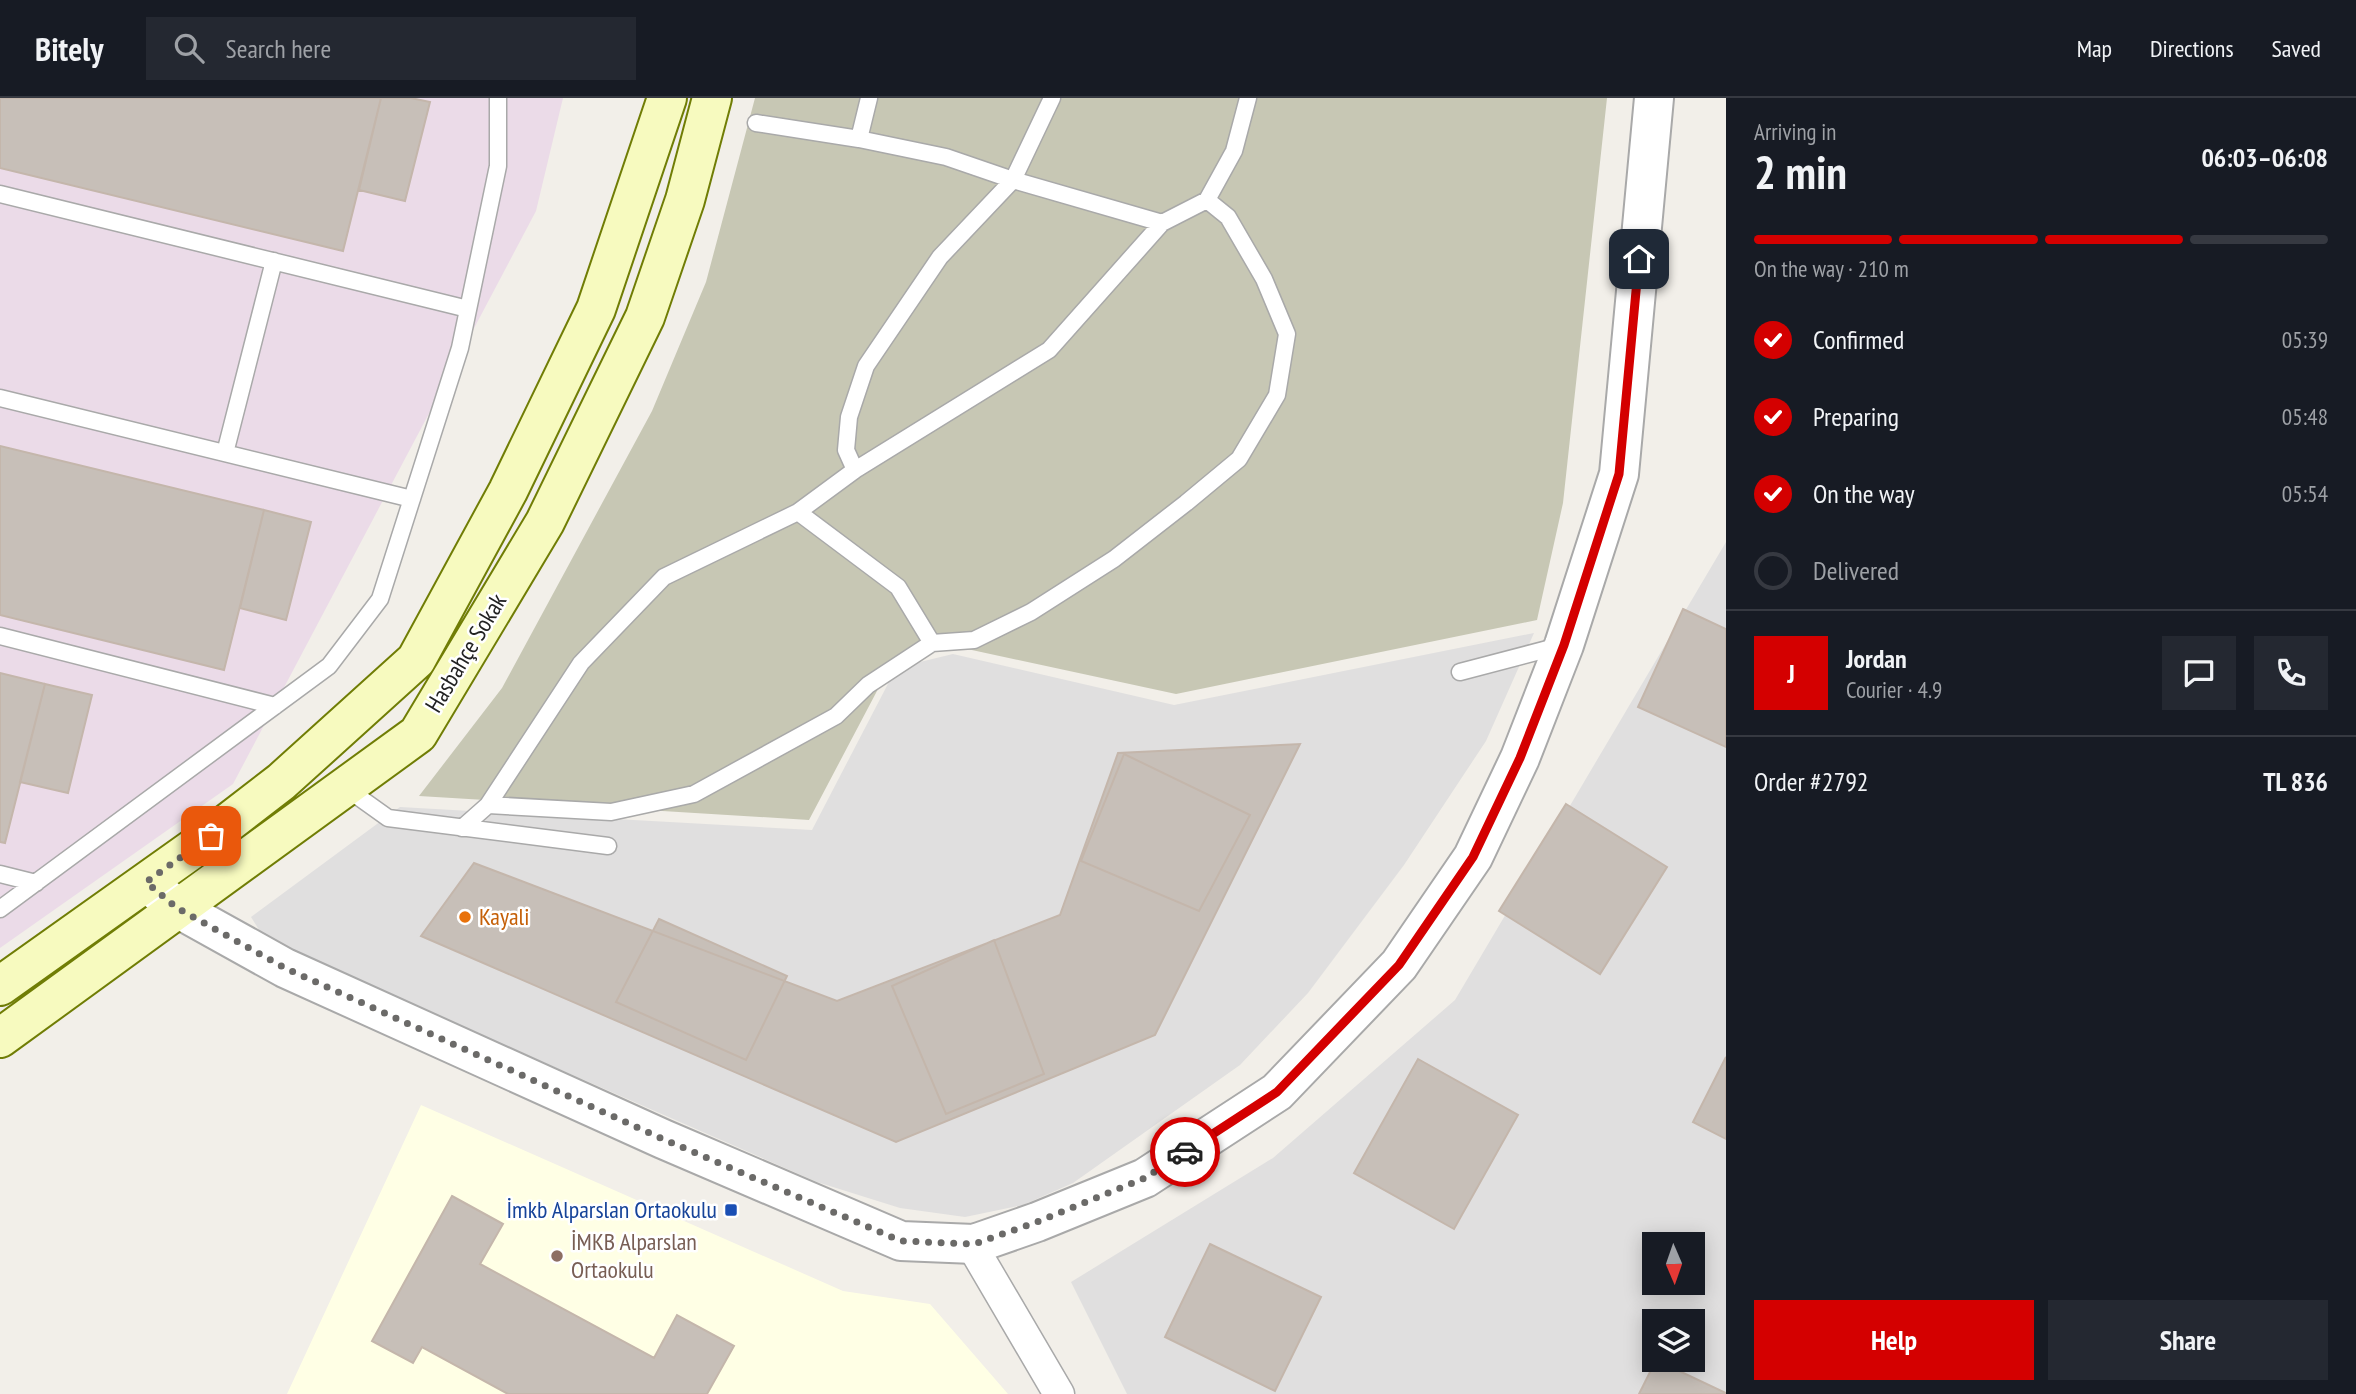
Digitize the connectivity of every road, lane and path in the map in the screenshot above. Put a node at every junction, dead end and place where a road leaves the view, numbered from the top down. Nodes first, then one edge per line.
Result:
1 (498, 98) edge
2 (667, 98) edge
3 (712, 98) edge
4 (869, 98) edge
5 (1052, 98) edge
6 (1248, 98) edge
7 (1654, 98) edge
8 (756, 123) dead end
9 (859, 139) junction
10 (1013, 180) junction
11 (0, 194) edge
12 (1207, 200) junction
13 (1162, 223) junction
14 (274, 261) junction
15 (468, 309) junction
16 (0, 398) edge
17 (225, 453) junction
18 (855, 470) junction
19 (412, 499) junction
20 (798, 512) junction
21 (0, 636) edge
22 (932, 643) junction
23 (1564, 645) junction
24 (1460, 672) dead end
25 (275, 706) junction
26 (346, 788) junction
27 (488, 805) junction
28 (462, 828) junction
29 (608, 846) dead end
30 (0, 874) edge
31 (146, 882) junction
32 (36, 883) junction
33 (177, 908) junction
34 (0, 909) edge
35 (0, 986) edge
36 (0, 1038) edge
37 (971, 1244) junction
38 (1059, 1394) edge

1 - 15 lane
2 - 31 main road, Hasbahçe Sokak
3 - 26 main road, Hasbahçe Sokak
4 - 9 lane
5 - 10 lane
6 - 12 lane
7 - 23 street
8 - 9 lane
9 - 10 lane
10 - 13 lane
10 - 18 lane
11 - 14 lane
12 - 13 lane
12 - 22 lane
13 - 18 lane
14 - 15 lane
14 - 17 lane
15 - 19 lane
16 - 17 lane
17 - 19 lane
18 - 20 lane
19 - 25 lane
20 - 22 lane
20 - 27 lane
21 - 25 lane
22 - 27 lane
23 - 24 lane
23 - 37 street
25 - 32 lane
26 - 28 lane
26 - 33 main road, Hasbahçe Sokak
27 - 28 lane
28 - 29 lane
30 - 32 lane
31 - 33 street
31 - 35 main road, Hasbahçe Sokak
32 - 34 lane
33 - 36 main road, Hasbahçe Sokak
33 - 37 street
37 - 38 street

